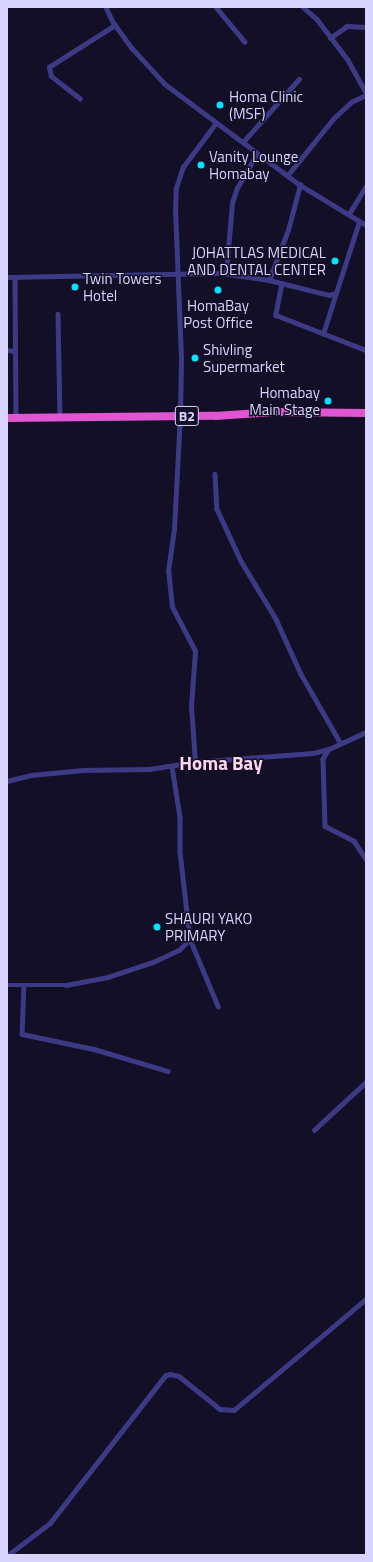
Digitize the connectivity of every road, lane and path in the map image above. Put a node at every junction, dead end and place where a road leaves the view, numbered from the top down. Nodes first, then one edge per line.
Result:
1 (106, 7) edge
2 (216, 7) edge
3 (303, 7) edge
4 (115, 25) junction
5 (366, 27) edge
6 (330, 38) junction
7 (245, 42) dead end
8 (299, 79) dead end
9 (366, 93) edge
10 (80, 99) dead end
11 (215, 124) junction
12 (243, 142) junction
13 (256, 154) junction
14 (287, 176) junction
15 (300, 185) junction
16 (366, 186) edge
17 (349, 214) junction
18 (359, 222) junction
19 (366, 225) edge
20 (177, 273) junction
21 (226, 273) junction
22 (15, 277) junction
23 (7, 278) edge
24 (269, 280) junction
25 (282, 283) junction
26 (336, 293) junction
27 (58, 314) dead end
28 (324, 334) junction
29 (7, 350) edge
30 (366, 350) edge
31 (14, 351) junction
32 (366, 413) edge
33 (180, 416) junction
34 (16, 417) junction
35 (60, 417) junction
36 (7, 418) edge
37 (215, 474) dead end
38 (366, 732) edge
39 (340, 742) junction
40 (329, 749) junction
41 (196, 762) junction
42 (172, 766) junction
43 (7, 781) edge
44 (366, 859) edge
45 (190, 939) junction
46 (7, 985) edge
47 (24, 985) junction
48 (218, 1006) dead end
49 (168, 1071) dead end
50 (366, 1082) edge
51 (314, 1130) dead end
52 (366, 1299) edge
53 (8, 1555) edge

1 - 4 street
2 - 7 street
3 - 6 street
4 - 10 street
4 - 11 street
5 - 6 street
6 - 9 street
8 - 12 street
9 - 14 street
11 - 12 street
11 - 20 street
12 - 13 street
13 - 14 street
13 - 21 street
14 - 15 street
15 - 17 street
15 - 24 street
16 - 17 street
17 - 18 street
18 - 19 street
18 - 26 street
20 - 21 street
20 - 22 street
20 - 33 street
21 - 24 street
22 - 23 street
22 - 31 street
24 - 25 street
25 - 26 street
25 - 28 street
26 - 28 street
27 - 35 street
28 - 30 street
29 - 31 street
31 - 34 street
32 - 33 highway, B2
33 - 35 highway, B2
33 - 41 street
34 - 35 highway, B2
34 - 36 highway, B2
37 - 39 street
38 - 39 street
39 - 40 street
40 - 41 street
40 - 44 street
41 - 42 street
42 - 43 street
42 - 45 street
45 - 47 street
45 - 48 street
46 - 47 street
47 - 49 street
50 - 51 street
52 - 53 street

